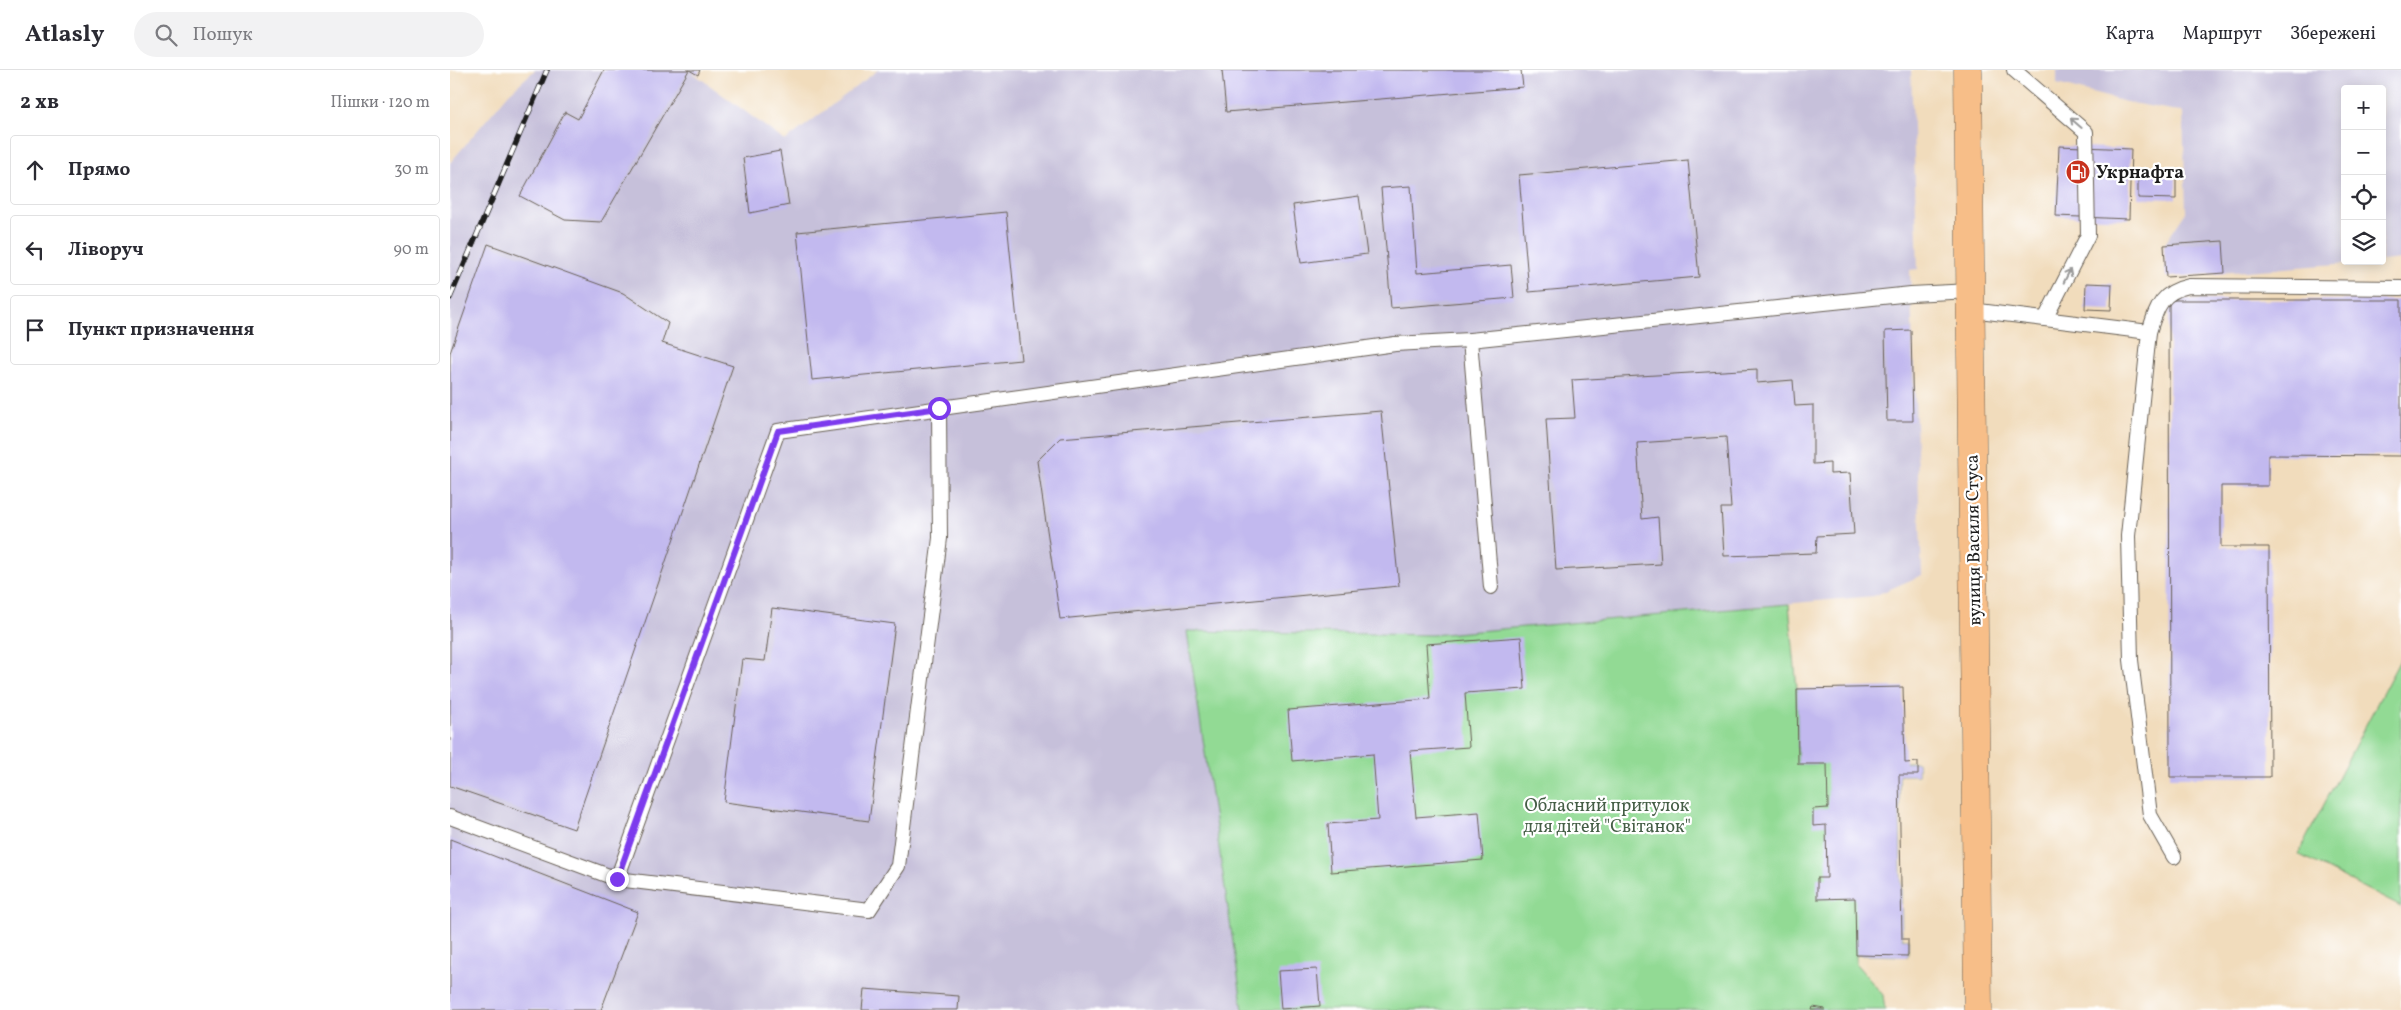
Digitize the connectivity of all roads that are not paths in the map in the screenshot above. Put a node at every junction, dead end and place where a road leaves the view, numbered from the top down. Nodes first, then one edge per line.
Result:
1 (1968, 70) edge
2 (2014, 70) edge
3 (2401, 288) edge
4 (1971, 301) junction
5 (2045, 320) junction
6 (2149, 332) junction
7 (1470, 340) junction
8 (939, 408) junction
9 (1491, 587) dead end
10 (450, 817) edge
11 (2174, 857) dead end
12 (617, 879) junction
13 (1978, 1010) edge

1 - 4 main road, вулиця Василя Стуса
5 -> 2 lane
3 - 6 lane
4 - 5 lane
4 - 7 lane
4 - 13 main road, вулиця Василя Стуса
5 - 6 lane
6 - 11 lane
7 - 8 lane
7 - 9 lane
8 - 12 lane
8 - 12 lane
10 - 12 lane

